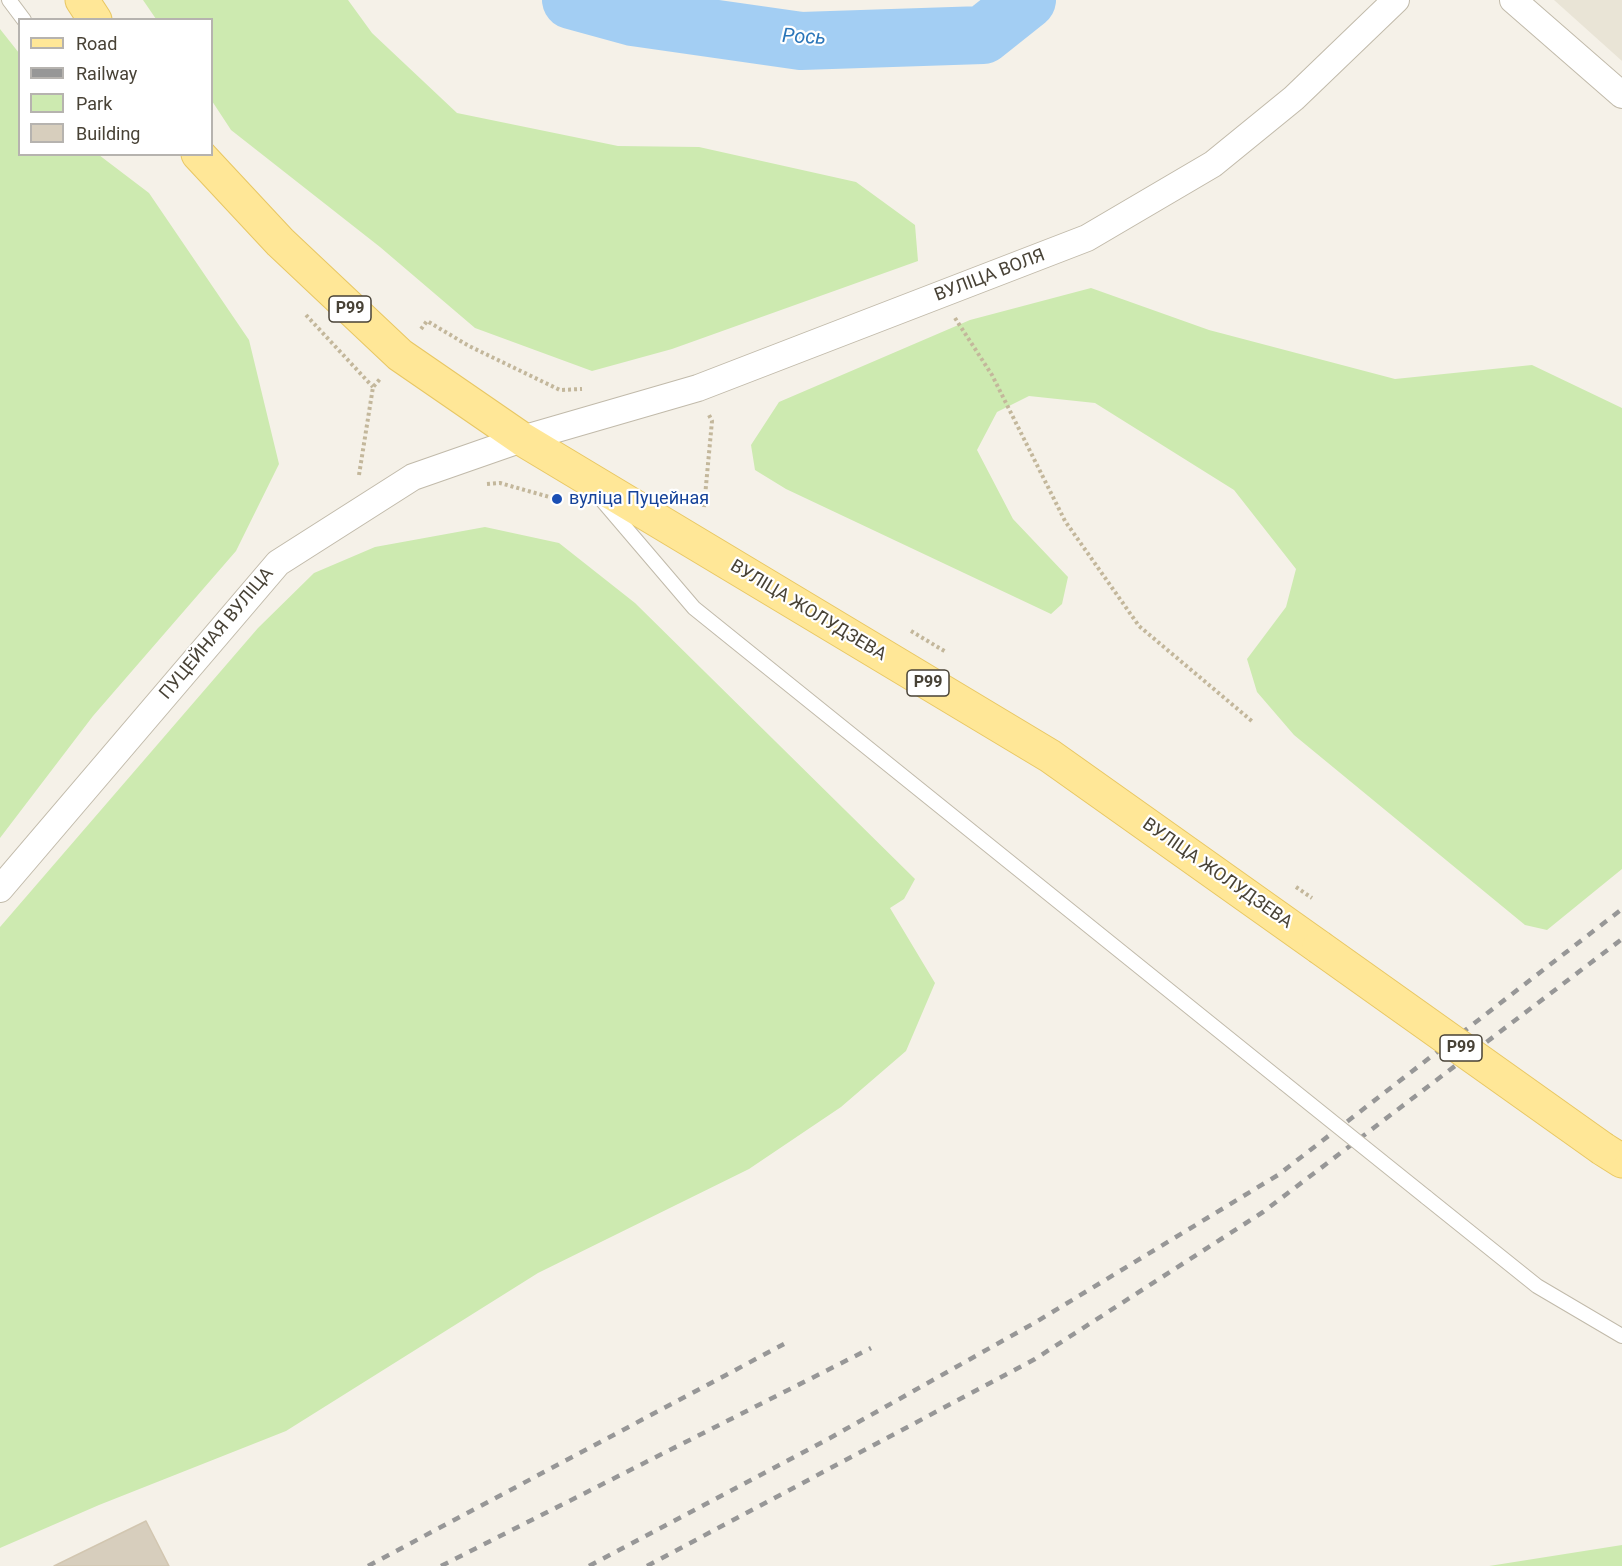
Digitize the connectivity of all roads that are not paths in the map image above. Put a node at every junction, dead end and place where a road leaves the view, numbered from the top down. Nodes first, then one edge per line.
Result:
1 (9, 0) edge
2 (82, 0) edge
3 (1396, 0) edge
4 (1513, 0) edge
5 (22, 18) edge
6 (94, 18) edge
7 (1622, 94) edge
8 (200, 156) edge
9 (522, 439) junction
10 (579, 473) junction
11 (0, 889) edge
12 (1613, 1155) edge
13 (1622, 1336) edge

1 - 5 lane
2 - 6 main road
3 - 9 street, ВУЛІЦА ВОЛЯ
4 - 7 street
8 - 9 main road, ВУЛІЦА ЖОЛУДЗЕВА / Р99
9 - 10 main road, ВУЛІЦА ЖОЛУДЗЕВА / Р99
9 - 11 street, ПУЦЕЙНАЯ ВУЛІЦА
10 - 12 main road, ВУЛІЦА ЖОЛУДЗЕВА / Р99, bridge
10 - 13 lane, bridge

